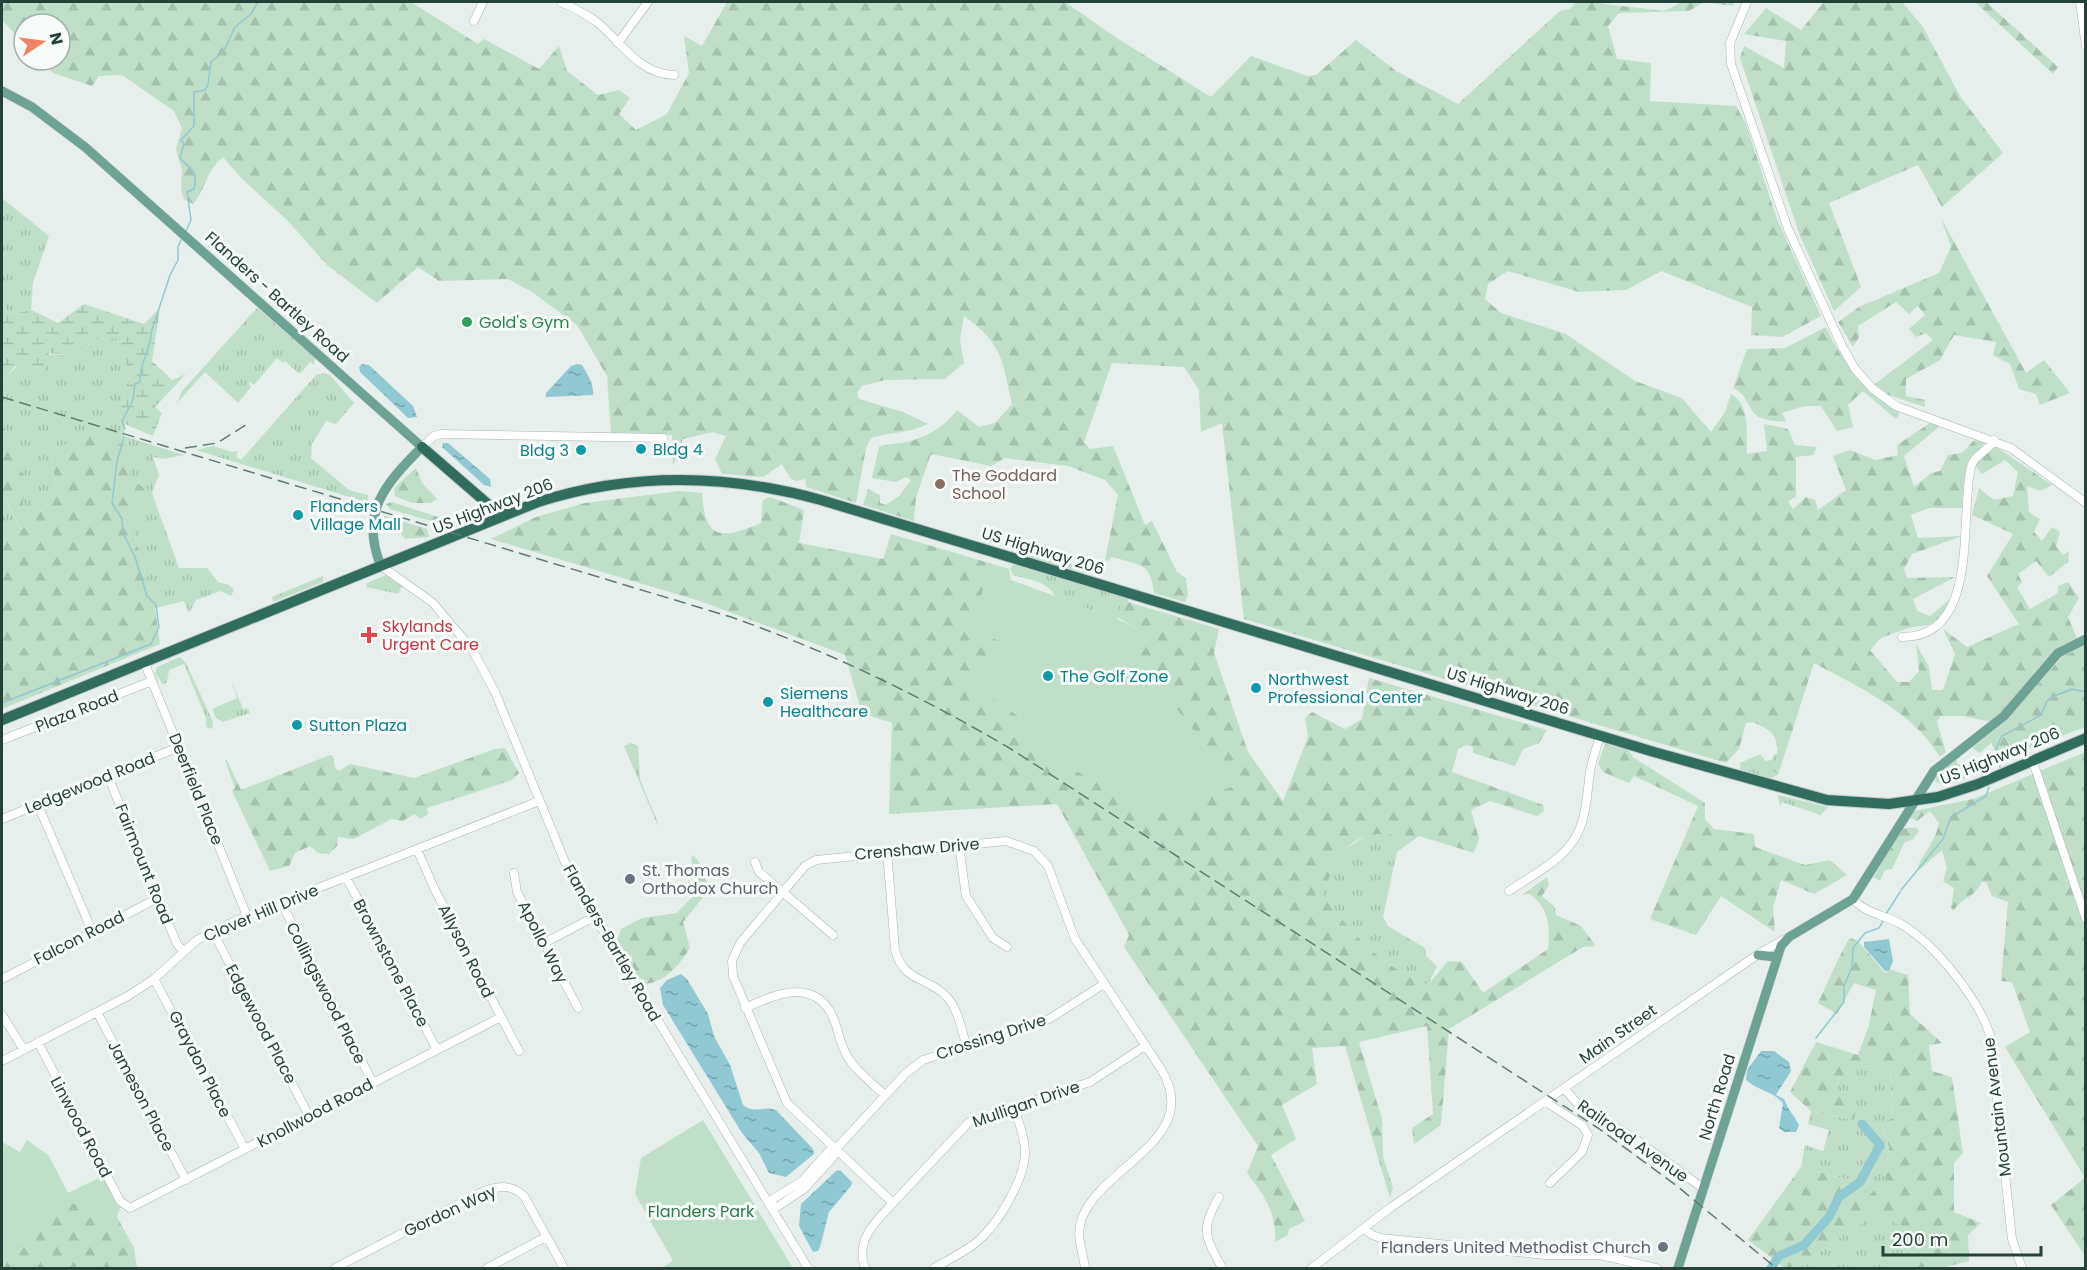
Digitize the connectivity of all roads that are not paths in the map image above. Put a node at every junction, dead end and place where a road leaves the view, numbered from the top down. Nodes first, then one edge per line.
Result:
1 (483, 2) edge
2 (561, 2) edge
3 (648, 2) edge
4 (1747, 2) edge
5 (2080, 2) edge
6 (474, 21) dead end
7 (618, 43) junction
8 (2085, 47) edge
9 (674, 75) dead end
10 (2, 91) edge
11 (663, 438) dead end
12 (1994, 440) junction
13 (422, 447) junction
14 (2085, 502) edge
15 (516, 510) junction
16 (381, 566) junction
17 (1902, 638) dead end
18 (2085, 639) edge
19 (145, 663) junction
20 (152, 681) junction
21 (2, 720) edge
22 (1600, 736) junction
23 (2085, 738) edge
24 (2, 740) edge
25 (179, 747) junction
26 (2032, 759) junction
27 (108, 776) junction
28 (539, 801) junction
29 (1914, 801) junction
30 (38, 805) junction
31 (2, 819) edge
32 (959, 845) junction
33 (417, 849) junction
34 (887, 851) junction
35 (755, 862) dead end
36 (514, 873) dead end
37 (346, 877) junction
38 (1509, 891) dead end
39 (782, 893) junction
40 (158, 898) junction
41 (1853, 899) junction
42 (281, 902) junction
43 (247, 916) junction
44 (594, 917) junction
45 (2085, 919) edge
46 (92, 932) junction
47 (213, 932) junction
48 (833, 935) dead end
49 (1789, 936) junction
50 (544, 943) junction
51 (1007, 947) dead end
52 (183, 951) junction
53 (1758, 955) junction
54 (1777, 957) junction
55 (2, 979) edge
56 (154, 979) junction
57 (1104, 984) junction
58 (578, 1008) dead end
59 (745, 1008) junction
60 (97, 1012) junction
61 (2, 1015) edge
62 (501, 1017) junction
63 (38, 1042) junction
64 (966, 1044) junction
65 (1145, 1046) junction
66 (24, 1050) junction
67 (436, 1050) junction
68 (519, 1051) dead end
69 (2, 1061) edge
70 (373, 1083) junction
71 (1565, 1089) junction
72 (885, 1095) junction
73 (1546, 1102) junction
74 (1014, 1107) junction
75 (309, 1116) junction
76 (245, 1149) junction
77 (835, 1150) junction
78 (186, 1180) junction
79 (1551, 1183) dead end
80 (1704, 1189) junction
81 (1219, 1197) dead end
82 (893, 1203) junction
83 (770, 1206) junction
84 (129, 1208) joint
85 (1364, 1228) junction
86 (546, 1237) junction
87 (335, 1269) edge
88 (487, 1269) edge
89 (564, 1269) edge
90 (808, 1269) edge
91 (865, 1269) edge
92 (934, 1269) edge
93 (1085, 1269) edge
94 (1222, 1269) edge
95 (1312, 1269) edge
96 (1656, 1269) edge
97 (1678, 1269) edge
98 (2022, 1269) edge

1 - 6 street
2 - 7 street
3 - 7 street
4 - 12 street
5 - 8 street
7 - 9 street
10 - 13 main road, Flanders - Bartley Road
11 - 13 street
12 - 14 street
12 - 17 street
13 - 15 highway
13 - 16 main road
15 - 16 highway, US Highway 206
15 - 22 highway, US Highway 206
16 - 19 highway, US Highway 206
16 - 28 street, Flanders-Bartley Road
18 - 29 main road, Main Street
19 - 20 street, Deerfield Place
19 - 21 highway, US Highway 206
20 - 24 street, Plaza Road
20 - 25 street, Deerfield Place
22 - 29 highway, US Highway 206
22 - 38 street
23 - 26 highway, US Highway 206
25 - 27 street, Ledgewood Road
25 - 43 street, Deerfield Place
26 - 29 highway, US Highway 206
26 - 45 street
27 - 30 street, Ledgewood Road
27 - 40 street, Fairmount Road
28 - 33 street, Clover Hill Drive
28 - 44 street, Flanders-Bartley Road
29 - 41 main road, Main Street
30 - 31 street, Ledgewood Road
30 - 46 street
32 - 34 street, Crenshaw Drive
32 - 51 street
32 - 57 street, Crenshaw Drive
33 - 37 street, Clover Hill Drive
33 - 62 street, Allyson Road
34 - 39 street, Crenshaw Drive
34 - 64 street
35 - 39 street
36 - 50 street, Apollo Way
37 - 42 street, Clover Hill Drive
37 - 67 street, Brownstone Place
39 - 48 street
39 - 59 street, Crenshaw Drive
40 - 46 street, Falcon Road
40 - 52 street, Fairmount Road
41 - 49 main road, Main Street
41 - 98 street, Mountain Avenue
42 - 43 street, Clover Hill Drive
42 - 70 street, Collingswood Place
43 - 47 street, Clover Hill Drive
44 - 50 street
44 - 83 street, Flanders-Bartley Road
46 - 55 street, Falcon Road
47 - 52 street, Clover Hill Drive
47 - 75 street, Edgewood Place
49 - 53 street, Main Street
49 - 54 main road, North Road
50 - 58 street, Apollo Way
52 - 56 street, Clover Hill Drive
53 - 54 main road
53 - 71 street, Main Street
54 - 80 main road, North Road
56 - 60 street, Clover Hill Drive
56 - 76 street, Graydon Place
57 - 64 street, Crossing Drive
57 - 65 street, Crenshaw Drive
59 - 72 street
59 - 77 street, Crenshaw Drive
60 - 63 street, Clover Hill Drive
60 - 78 street, Jameson Place
61 - 66 street
62 - 67 street, Knollwood Road
62 - 68 street, Allyson Road
63 - 66 street, Clover Hill Drive
63 - 84 street, Linwood Road
64 - 72 street, Crossing Drive
65 - 74 street, Mulligan Drive
65 - 93 street, Crenshaw Drive
66 - 69 street, Clover Hill Drive
67 - 70 street, Knollwood Road
70 - 75 street, Knollwood Road
71 - 73 street, Main Street
71 - 80 street, Railroad Avenue
72 - 77 street, Crossing Drive
73 - 79 street
73 - 85 street, Main Street
74 - 82 street, Mulligan Drive
74 - 92 street
75 - 76 street, Knollwood Road
76 - 78 street, Knollwood Road
77 - 82 street, Crenshaw Drive
77 - 83 street, Crossing Drive
78 - 84 street, Knollwood Road
80 - 97 main road, North Road
81 - 94 street
82 - 91 street
83 - 90 street, Flanders-Bartley Road
85 - 95 street, Main Street
85 - 96 street
86 - 87 street, Gordon Way
86 - 88 street
86 - 89 street, Gordon Way

